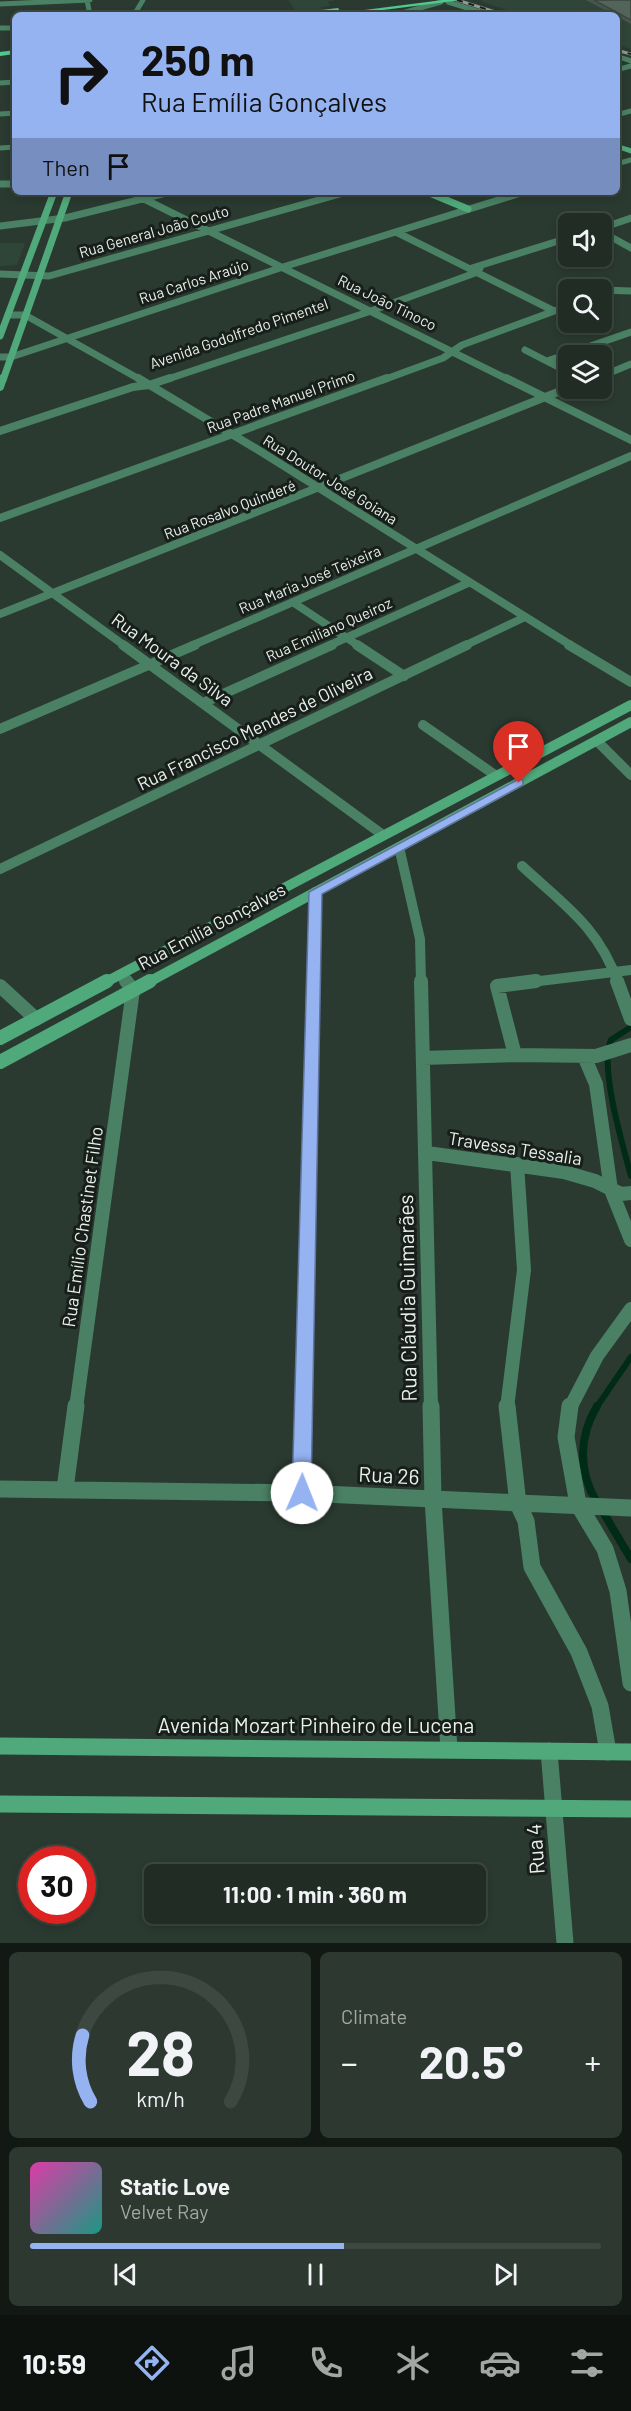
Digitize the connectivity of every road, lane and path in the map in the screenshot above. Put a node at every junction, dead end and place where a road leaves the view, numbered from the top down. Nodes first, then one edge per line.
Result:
1 (88, 0) edge
2 (424, 0) edge
3 (459, 0) edge
4 (444, 2) junction
5 (0, 4) edge
6 (322, 12) edge
7 (355, 12) edge
8 (406, 12) edge
9 (479, 12) edge
10 (53, 195) edge
11 (68, 195) edge
12 (136, 195) edge
13 (158, 195) edge
14 (336, 195) edge
15 (434, 195) edge
16 (453, 195) edge
17 (514, 195) edge
18 (143, 199) junction
19 (479, 206) junction
20 (468, 209) junction
21 (631, 218) edge
22 (59, 220) junction
23 (42, 223) junction
24 (0, 226) edge
25 (612, 226) edge
26 (208, 230) junction
27 (398, 233) junction
28 (612, 236) edge
29 (558, 241) edge
30 (631, 248) edge
31 (283, 267) junction
32 (473, 270) junction
33 (0, 274) edge
34 (22, 275) junction
35 (38, 276) junction
36 (612, 290) edge
37 (631, 291) edge
38 (363, 307) junction
39 (558, 310) edge
40 (370, 311) junction
41 (554, 311) junction
42 (8, 315) junction
43 (25, 315) junction
44 (631, 332) edge
45 (0, 336) edge
46 (68, 338) junction
47 (256, 346) junction
48 (525, 350) dead end
49 (453, 351) junction
50 (0, 357) edge
51 (11, 357) junction
52 (547, 362) junction
53 (631, 364) edge
54 (558, 367) edge
55 (612, 372) edge
56 (146, 383) junction
57 (0, 387) edge
58 (558, 393) edge
59 (546, 398) junction
60 (0, 431) edge
61 (231, 435) junction
62 (631, 440) edge
63 (631, 456) edge
64 (321, 489) junction
65 (0, 518) edge
66 (416, 550) junction
67 (0, 555) edge
68 (468, 583) junction
69 (52, 594) junction
70 (294, 603) junction
71 (0, 614) edge
72 (523, 618) junction
73 (346, 638) junction
74 (150, 666) junction
75 (404, 676) junction
76 (631, 682) edge
77 (203, 703) junction
78 (631, 705) edge
79 (631, 722) edge
80 (423, 725) dead end
81 (0, 729) edge
82 (597, 741) junction
83 (261, 744) junction
84 (495, 775) junction
85 (631, 775) edge
86 (463, 792) junction
87 (480, 804) junction
88 (382, 835) junction
89 (399, 847) junction
90 (522, 866) dead end
91 (0, 869) edge
92 (315, 892) junction
93 (631, 970) edge
94 (614, 971) junction
95 (120, 975) junction
96 (0, 986) edge
97 (133, 990) junction
98 (629, 1016) edge
99 (36, 1019) junction
100 (0, 1038) edge
101 (631, 1045) edge
102 (515, 1054) junction
103 (590, 1056) junction
104 (423, 1058) junction
105 (0, 1062) edge
106 (427, 1153) junction
107 (517, 1164) junction
108 (621, 1192) edge
109 (631, 1240) edge
110 (631, 1309) edge
111 (0, 1489) edge
112 (65, 1489) junction
113 (302, 1493) junction
114 (433, 1499) junction
115 (518, 1504) junction
116 (581, 1505) junction
117 (624, 1508) edge
118 (631, 1683) edge
119 (0, 1746) edge
120 (448, 1749) junction
121 (549, 1751) junction
122 (608, 1752) junction
123 (631, 1752) edge
124 (0, 1804) edge
125 (556, 1808) junction
126 (631, 1809) edge
127 (566, 1943) edge

1 - 5 street
2 - 6 main road
3 - 4 main road
4 - 7 main road
4 - 8 street
4 - 9 street
10 - 23 main road
11 - 22 main road
12 - 18 street, Rua João Tinoco
13 - 18 street
14 - 26 street, Rua General João Couto
15 - 20 main road
16 - 19 main road
17 - 19 street, Rua Carlos Araújo
18 - 22 street
18 - 26 street, Rua João Tinoco
19 - 20 street, Rua Carlos Araújo
20 - 27 street, Rua Carlos Araújo
21 - 25 street
22 - 23 street
22 - 35 main road
23 - 24 street
23 - 34 main road
26 - 31 street, Rua João Tinoco
26 - 35 street, Rua General João Couto
27 - 31 street, Rua Carlos Araújo
27 - 32 street
28 - 30 street
29 - 32 street, Avenida Godolfredo Pimentel
31 - 38 street, Rua João Tinoco
31 - 46 street, Rua Carlos Araújo
32 - 38 street, Avenida Godolfredo Pimentel
32 - 40 street, Avenida Godolfredo Pimentel
32 - 41 street
33 - 34 street, Rua General João Couto
34 - 35 street, Rua General João Couto
34 - 42 main road
35 - 43 main road
36 - 37 street
38 - 40 street, Rua João Tinoco
38 - 47 street, Avenida Godolfredo Pimentel
39 - 41 street, Rua Padre Manuel Primo
40 - 47 street, Avenida Godolfredo Pimentel
40 - 49 street, Rua João Tinoco
41 - 49 street, Rua Padre Manuel Primo
42 - 43 street, Rua Doutor José Goiana
42 - 45 main road
43 - 46 street, Rua Doutor José Goiana
43 - 51 main road
44 - 52 street
46 - 51 street, Rua Carlos Araújo
46 - 56 street, Rua Doutor José Goiana
47 - 56 street, Avenida Godolfredo Pimentel
48 - 52 street
49 - 59 street, Rua João Tinoco
49 - 61 street, Rua Padre Manuel Primo
50 - 51 street, Rua Carlos Araújo
51 - 57 main road
52 - 54 street
53 - 55 street
56 - 60 street, Avenida Godolfredo Pimentel
56 - 61 street, Rua Doutor José Goiana
58 - 59 street, Rua Rosalvo Quinderé
59 - 62 street, Rua João Tinoco
59 - 64 street, Rua Rosalvo Quinderé
61 - 64 street, Rua Doutor José Goiana
61 - 65 street, Rua Padre Manuel Primo
63 - 66 street, Rua Maria José Teixeira
64 - 66 street, Rua Doutor José Goiana
64 - 69 street, Rua Rosalvo Quinderé
66 - 68 street, Rua Doutor José Goiana
66 - 70 street, Rua Maria José Teixeira
67 - 69 street, Rua Moura da Silva
68 - 72 street, Rua Doutor José Goiana
68 - 73 street, Rua Emiliano Queiroz
69 - 71 street, Rua Rosalvo Quinderé
69 - 74 street, Rua Moura da Silva
70 - 73 street
70 - 74 street, Rua Maria José Teixeira
72 - 75 street, Rua Francisco Mendes de Oliveira
72 - 76 street, Rua Doutor José Goiana
73 - 75 street
73 - 77 street, Rua Emiliano Queiroz
74 - 77 street, Rua Moura da Silva
74 - 81 street, Rua Maria José Teixeira
75 - 83 street, Rua Francisco Mendes de Oliveira
77 - 83 street, Rua Moura da Silva
78 - 84 main road, Rua Emília Gonçalves
79 - 82 main road, Rua Emília Gonçalves
80 - 84 street
82 - 85 street
82 - 87 main road, Rua Emília Gonçalves
83 - 88 street, Rua Moura da Silva
83 - 91 street, Rua Francisco Mendes de Oliveira
84 - 86 main road, Rua Emília Gonçalves
86 - 87 main road
86 - 88 main road, Rua Emília Gonçalves
87 - 89 main road, Rua Emília Gonçalves
88 - 95 main road, Rua Emília Gonçalves
89 - 92 main road, Rua Emília Gonçalves
89 - 104 street, Rua Cláudia Guimarães
90 - 94 street
92 - 97 main road, Rua Emília Gonçalves
92 - 113 street
93 - 94 street
94 - 98 street
94 - 102 street
95 - 97 street
95 - 99 main road, Rua Emília Gonçalves
96 - 99 street
97 - 105 main road, Rua Emília Gonçalves
97 - 112 street, Rua Emílio Chastinet Filho
99 - 100 main road, Rua Emília Gonçalves
101 - 103 street
102 - 103 street
102 - 104 street
103 - 108 street
104 - 106 street, Rua Cláudia Guimarães
106 - 107 street, Travessa Tessalia
106 - 114 street, Rua Cláudia Guimarães
107 - 108 street, Travessa Tessalia
107 - 115 street
108 - 109 street
110 - 116 street
111 - 112 street, Rua 26
112 - 113 street, Rua 26
113 - 114 street, Rua 26
114 - 115 street, Rua 26
114 - 120 street, Rua Cláudia Guimarães
115 - 116 street, Rua 26
115 - 122 street
116 - 117 street, Rua 26
116 - 118 street
119 - 120 main road, Avenida Mozart Pinheiro de Lucena
120 - 121 main road, Avenida Mozart Pinheiro de Lucena
121 - 122 main road, Avenida Mozart Pinheiro de Lucena
121 - 125 street, Rua 4
122 - 123 main road, Avenida Mozart Pinheiro de Lucena
124 - 125 main road
125 - 126 main road
125 - 127 street, Rua 4

